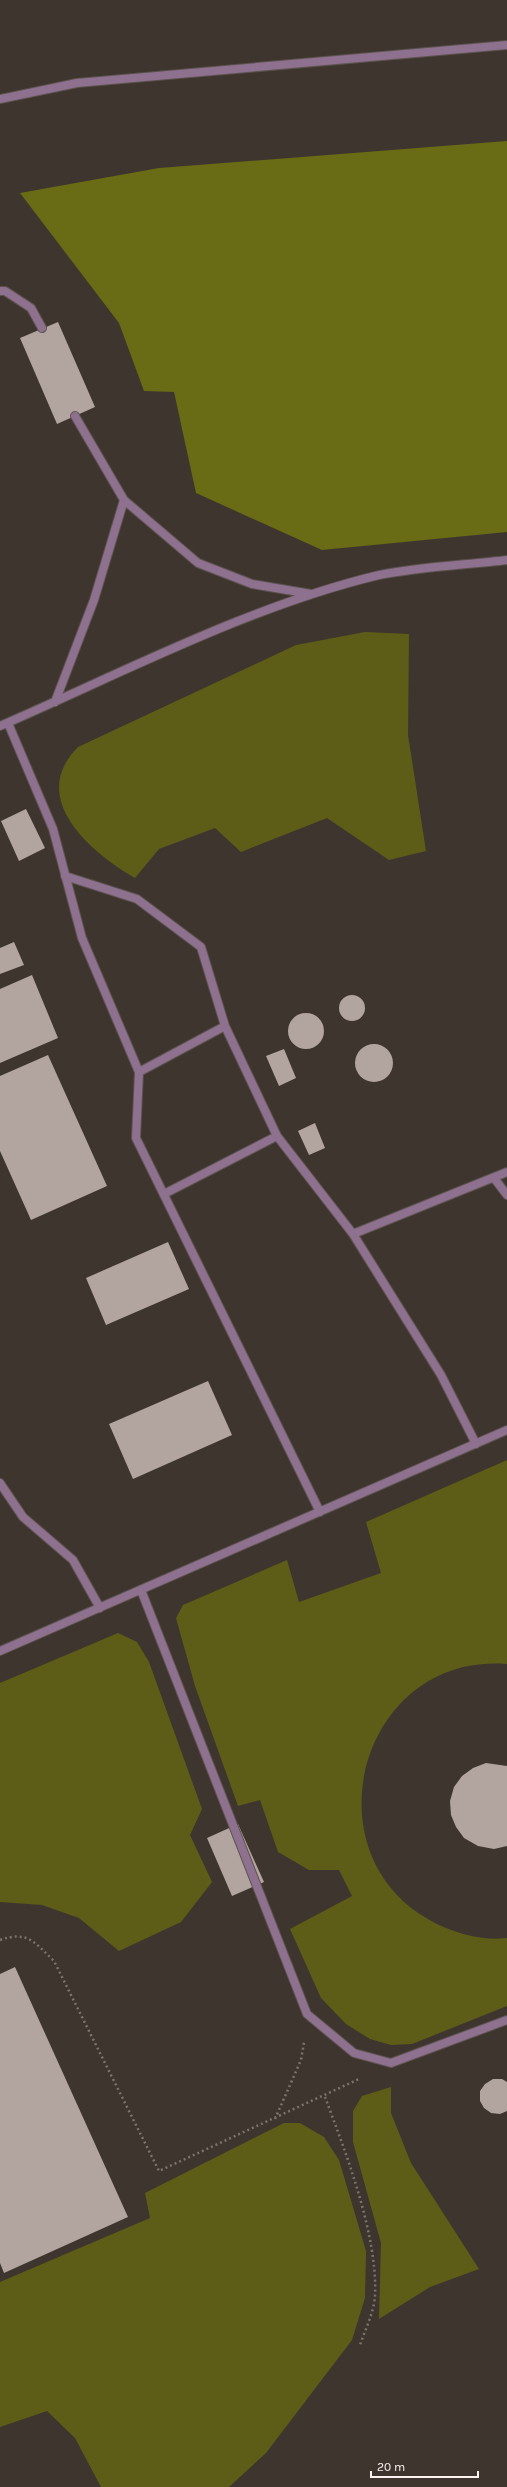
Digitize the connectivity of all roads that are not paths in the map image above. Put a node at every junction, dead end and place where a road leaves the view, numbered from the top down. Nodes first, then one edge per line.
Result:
1 (507, 45) edge
2 (0, 99) edge
3 (0, 291) edge
4 (42, 328) dead end
5 (75, 416) dead end
6 (124, 500) junction
7 (507, 560) edge
8 (312, 594) junction
9 (55, 702) junction
10 (4, 724) edge
11 (65, 876) junction
12 (225, 1026) junction
13 (139, 1072) junction
14 (277, 1136) junction
15 (507, 1172) edge
16 (494, 1178) junction
17 (164, 1194) junction
18 (507, 1195) edge
19 (353, 1234) junction
20 (507, 1430) edge
21 (476, 1444) junction
22 (0, 1483) edge
23 (320, 1512) junction
24 (141, 1590) junction
25 (100, 1608) junction
26 (0, 1652) edge
27 (507, 2020) edge

1 - 2 lane
3 - 4 lane
5 - 6 lane
6 - 8 lane
6 - 9 lane
7 - 8 lane
8 - 9 lane
9 - 10 lane
10 - 11 lane
11 - 12 lane
11 - 13 lane
12 - 13 lane
12 - 14 lane
13 - 17 lane
14 - 17 lane
14 - 19 lane
15 - 16 lane
16 - 18 lane
16 - 19 lane
17 - 23 lane
19 - 21 lane
20 - 21 lane
21 - 23 lane
22 - 25 lane
23 - 24 lane
24 - 25 lane
24 - 27 lane
25 - 26 lane

